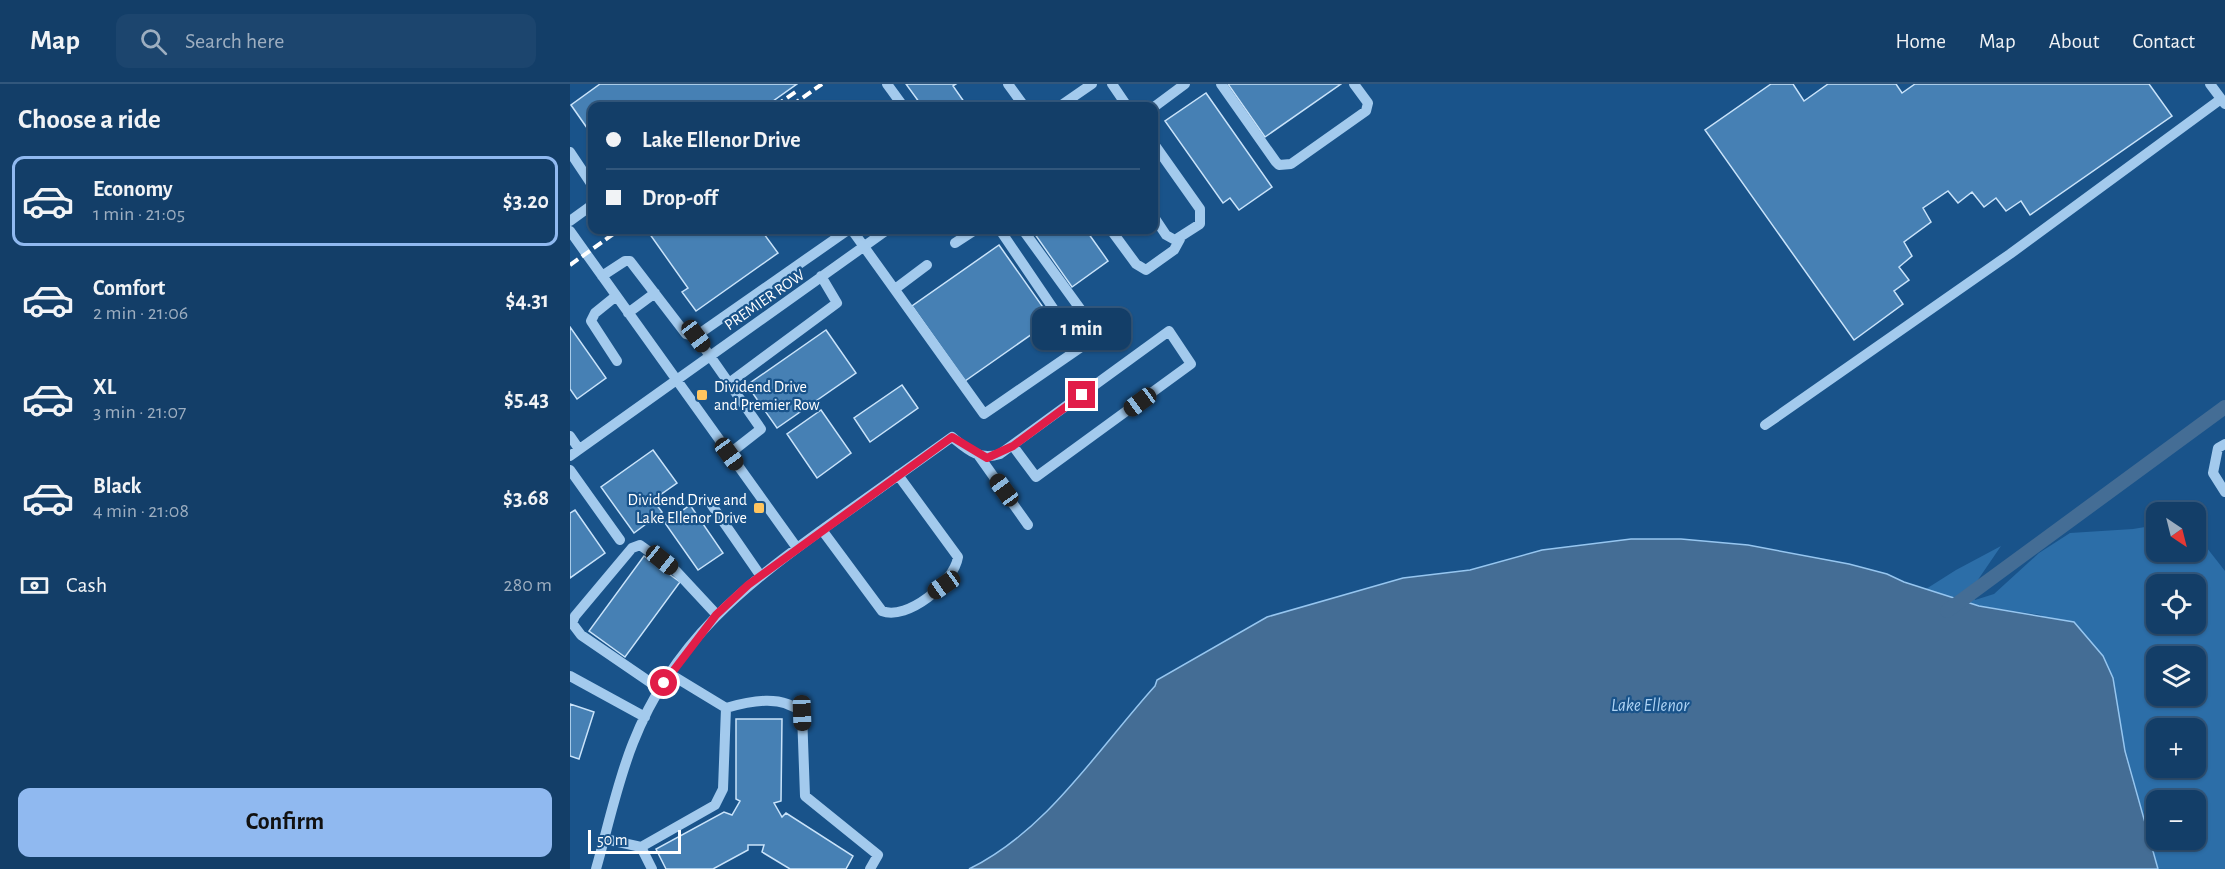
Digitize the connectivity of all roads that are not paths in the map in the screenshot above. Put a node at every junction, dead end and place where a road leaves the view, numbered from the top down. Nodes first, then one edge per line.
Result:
1 (887, 84) edge
2 (1008, 84) edge
3 (1092, 84) edge
4 (1112, 84) edge
5 (1185, 84) edge
6 (1221, 84) edge
7 (1354, 84) edge
8 (2210, 84) edge
9 (900, 102) edge
10 (1021, 102) edge
11 (1070, 102) edge
12 (1125, 102) edge
13 (2223, 102) edge
14 (1158, 104) edge
15 (1158, 150) edge
16 (570, 152) edge
17 (588, 179) edge
18 (588, 208) edge
19 (570, 221) edge
20 (1158, 222) edge
21 (570, 231) edge
22 (844, 234) edge
23 (854, 234) edge
24 (881, 234) edge
25 (969, 234) edge
26 (1003, 234) edge
27 (1026, 234) edge
28 (1114, 234) edge
29 (1180, 239) junction
30 (956, 243) dead end
31 (864, 246) junction
32 (927, 266) dead end
33 (602, 276) junction
34 (821, 276) junction
35 (895, 289) junction
36 (656, 293) junction
37 (616, 296) junction
38 (628, 313) junction
39 (1113, 318) dead end
40 (696, 336) junction
41 (710, 356) junction
42 (617, 361) dead end
43 (676, 380) junction
44 (729, 383) junction
45 (1765, 425) dead end
46 (570, 436) edge
47 (2225, 444) edge
48 (1013, 446) junction
49 (575, 453) edge
50 (729, 454) junction
51 (979, 456) junction
52 (570, 470) edge
53 (898, 476) junction
54 (2225, 492) edge
55 (711, 504) dead end
56 (1028, 525) dead end
57 (822, 530) junction
58 (620, 540) dead end
59 (797, 548) junction
60 (760, 575) junction
61 (716, 615) junction
62 (670, 674) junction
63 (570, 675) edge
64 (660, 689) junction
65 (726, 708) junction
66 (645, 717) junction
67 (604, 839) junction
68 (641, 847) junction
69 (597, 869) edge
70 (652, 869) edge
71 (870, 869) edge

1 - 9 street
2 - 10 street
3 - 11 street
4 - 12 street
5 - 14 street
6 - 7 street
8 - 13 street
13 - 45 street
15 - 29 street
16 - 17 street
18 - 19 street
20 - 29 street
21 - 33 street
22 - 40 street
23 - 31 street
24 - 31 street, PREMIER ROW
25 - 30 street
26 - 35 street
27 - 39 street
28 - 29 street
31 - 34 street, PREMIER ROW
31 - 35 street
32 - 35 street
33 - 36 street
33 - 37 street
34 - 41 street, PREMIER ROW
34 - 44 street
36 - 38 street
36 - 40 street
37 - 38 street
37 - 42 street
38 - 43 street
40 - 41 street
41 - 43 street, PREMIER ROW
41 - 44 street
43 - 49 street, PREMIER ROW
43 - 50 street
44 - 50 street
46 - 49 street
47 - 54 street
48 - 48 street
48 - 51 street
50 - 59 street
51 - 53 street
51 - 56 street
52 - 58 street
53 - 57 street
53 - 57 street
55 - 60 street
57 - 59 street
59 - 60 street
60 - 61 street
61 - 62 street
61 - 64 street
62 - 64 street
62 - 65 street
63 - 66 street
64 - 66 street
65 - 68 street
65 - 71 street
66 - 67 street
67 - 68 street
67 - 69 street
68 - 70 street

